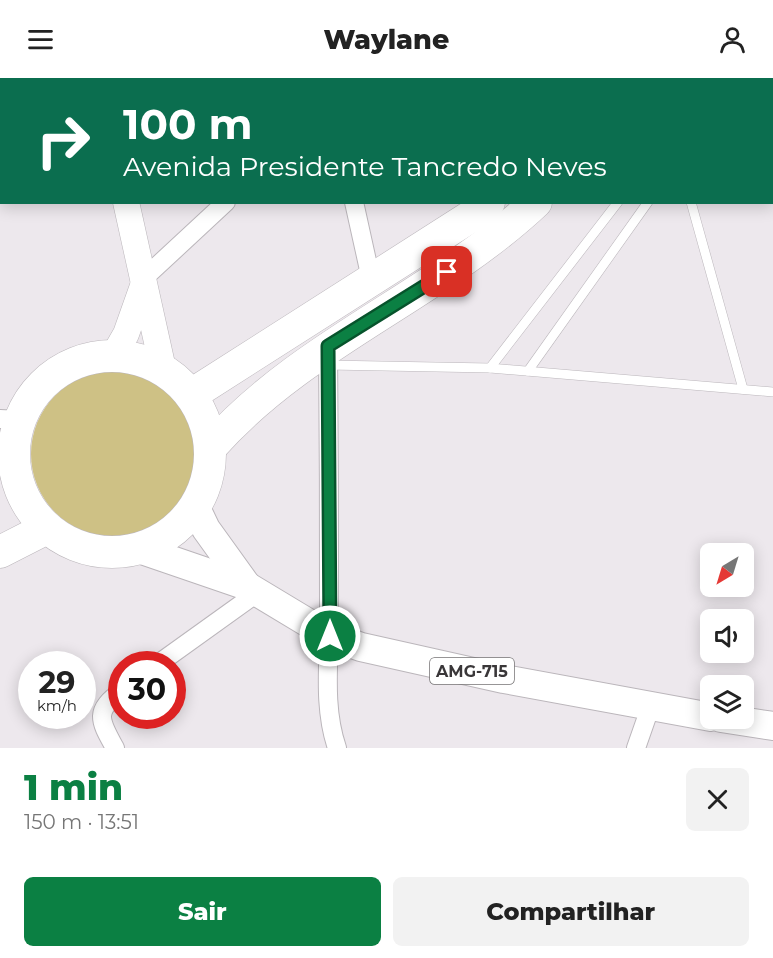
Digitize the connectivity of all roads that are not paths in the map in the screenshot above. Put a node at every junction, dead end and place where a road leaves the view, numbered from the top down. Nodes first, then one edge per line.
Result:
1 (126, 204) edge
2 (224, 204) edge
3 (354, 204) edge
4 (487, 204) edge
5 (534, 204) edge
6 (616, 204) edge
7 (647, 204) edge
8 (693, 204) edge
9 (371, 279) junction
10 (143, 283) junction
11 (114, 355) junction
12 (328, 356) junction
13 (490, 368) junction
14 (163, 369) junction
15 (528, 371) junction
16 (743, 389) junction
17 (772, 390) edge
18 (191, 395) junction
19 (10, 419) edge
20 (211, 447) junction
21 (7, 454) edge
22 (9, 492) edge
23 (196, 508) junction
24 (47, 528) junction
25 (139, 549) junction
26 (0, 552) edge
27 (252, 589) junction
28 (330, 636) junction
29 (174, 651) edge
30 (108, 703) edge
31 (650, 708) junction
32 (700, 715) edge
33 (754, 723) edge
34 (773, 726) edge
35 (115, 748) edge
36 (337, 748) edge
37 (636, 748) edge

1 - 10 street
2 - 10 street
3 - 9 street
4 - 9 highway
5 - 12 highway
6 - 13 lane
7 - 15 lane
8 - 16 lane
9 - 18 highway
10 - 11 street
10 - 14 street
11 - 14 highway
11 - 19 highway
12 - 13 lane
12 - 20 highway
12 - 28 street
13 - 15 lane
14 - 18 highway
15 - 16 lane
16 - 17 lane
18 - 20 highway
19 - 21 highway
20 - 23 highway
21 - 22 highway
22 - 24 highway
23 - 25 highway
23 - 27 main road, AMG-715
24 - 25 highway
24 - 26 highway
25 - 27 main road, AMG-715
27 - 28 main road, AMG-715
27 - 29 street
28 - 31 main road, AMG-715
28 - 36 street
30 - 35 street
31 - 32 main road, AMG-715
31 - 37 street
33 - 34 main road

